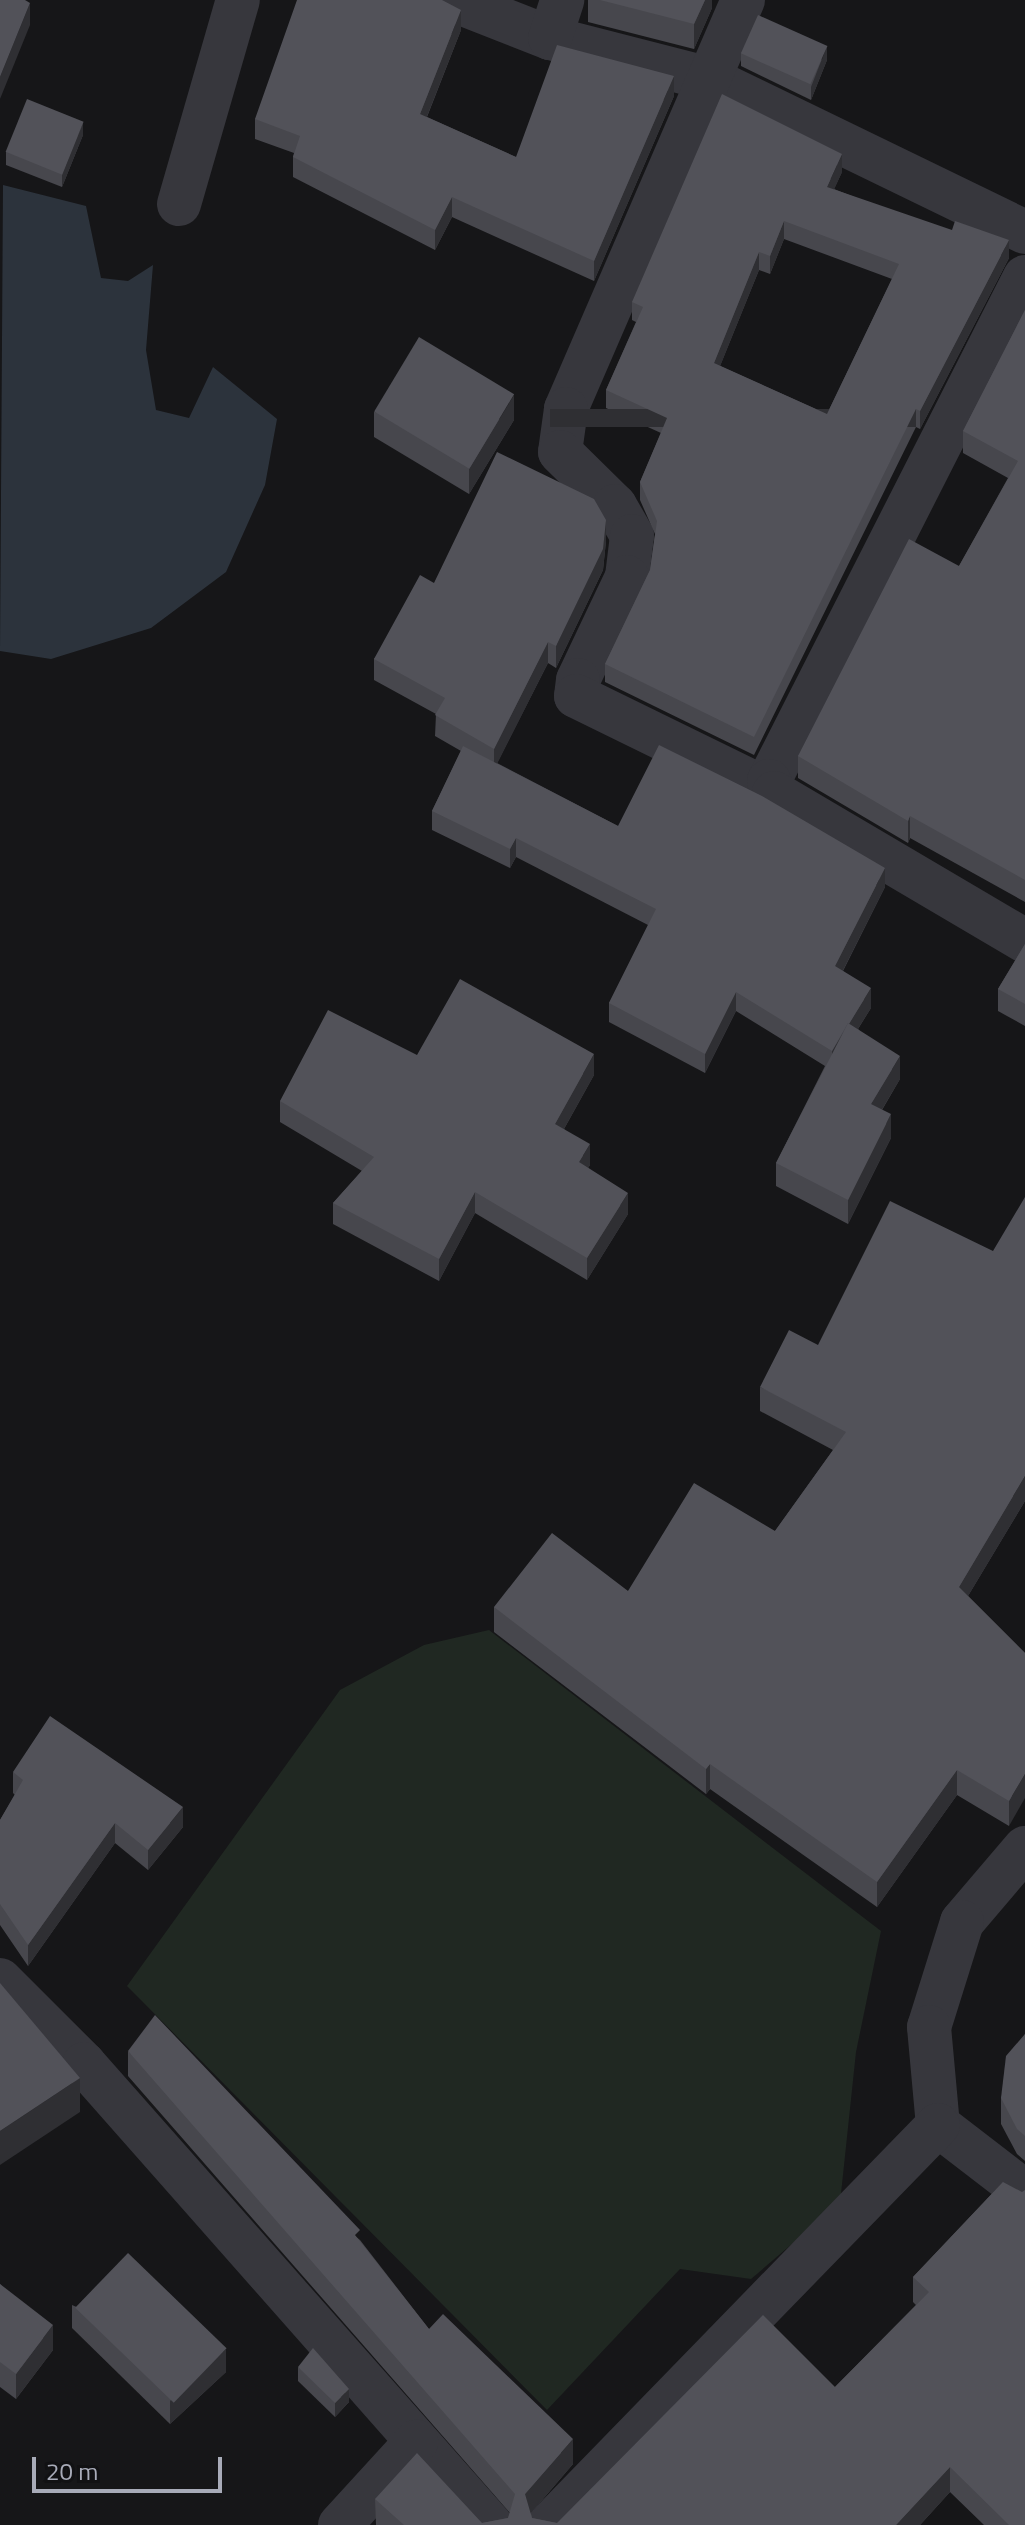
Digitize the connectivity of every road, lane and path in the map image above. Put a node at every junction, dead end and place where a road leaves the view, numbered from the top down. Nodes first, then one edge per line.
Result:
1 (238, 0) edge
2 (453, 0) edge
3 (743, 0) edge
4 (556, 19) edge
5 (710, 79) junction
6 (179, 204) dead end
7 (1025, 232) edge
8 (1025, 277) edge
9 (774, 793) junction
10 (1025, 941) edge
11 (1025, 1848) edge
12 (0, 1980) edge
13 (938, 2125) junction
14 (1025, 2192) edge
15 (416, 2442) junction
16 (340, 2525) edge
17 (491, 2525) edge
18 (549, 2525) edge

1 - 6 street
2 - 4 street
3 - 5 street
4 - 5 street
5 - 7 street
5 - 9 street
8 - 9 street
9 - 10 street
11 - 13 street
12 - 15 street
13 - 14 street
13 - 18 street
15 - 16 street
15 - 17 street

